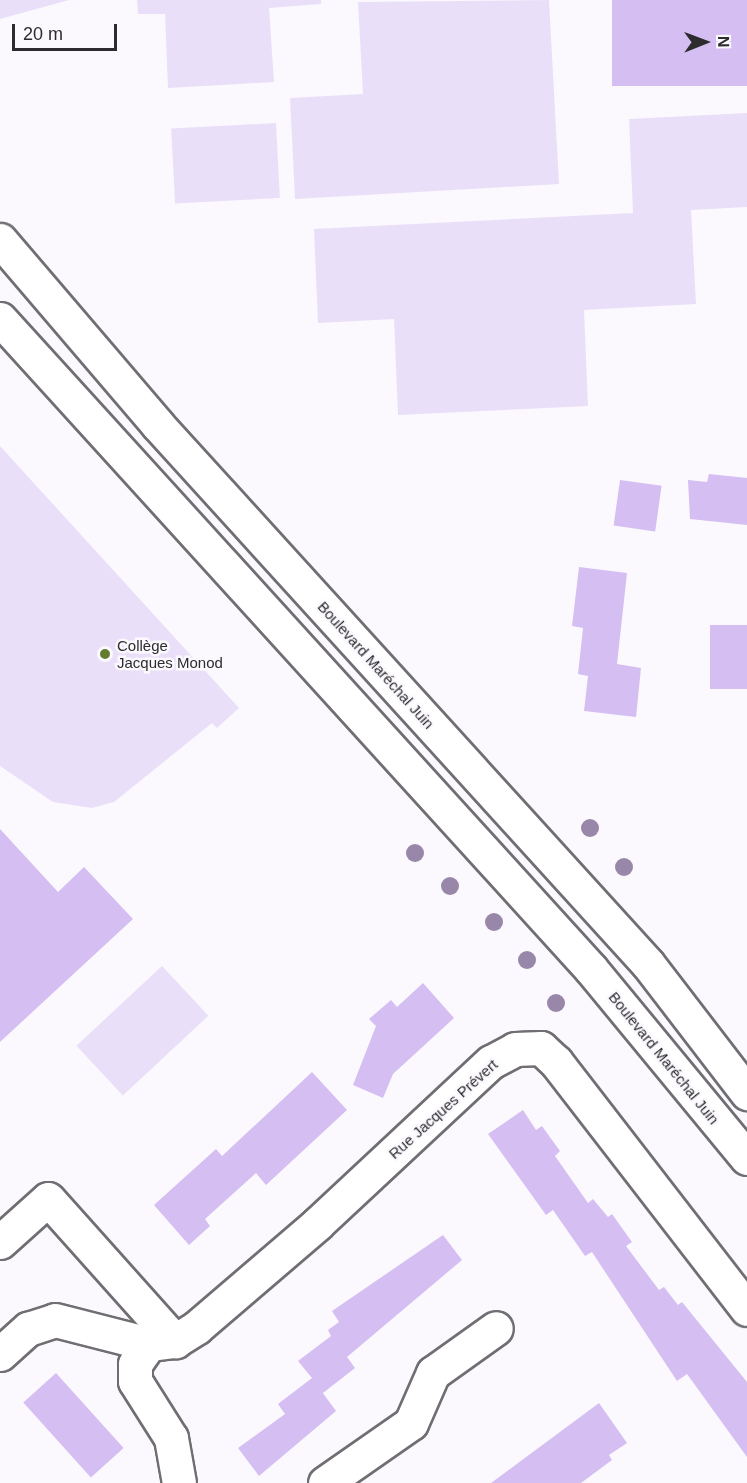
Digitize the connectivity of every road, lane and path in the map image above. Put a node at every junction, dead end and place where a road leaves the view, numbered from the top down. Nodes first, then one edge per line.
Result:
1 (0, 240) edge
2 (0, 319) edge
3 (747, 1094) edge
4 (747, 1158) edge
5 (0, 1242) edge
6 (747, 1309) edge
7 (496, 1328) dead end
8 (162, 1342) junction
9 (0, 1354) edge
10 (179, 1483) edge
11 (325, 1483) edge

1 - 3 main road, Boulevard Maréchal Juin
2 - 4 main road, Boulevard Maréchal Juin
5 - 8 main road
6 - 8 main road, Rue Jacques Prévert
7 - 11 main road
8 - 9 main road
8 - 10 main road, Rue Jacques Prévert

